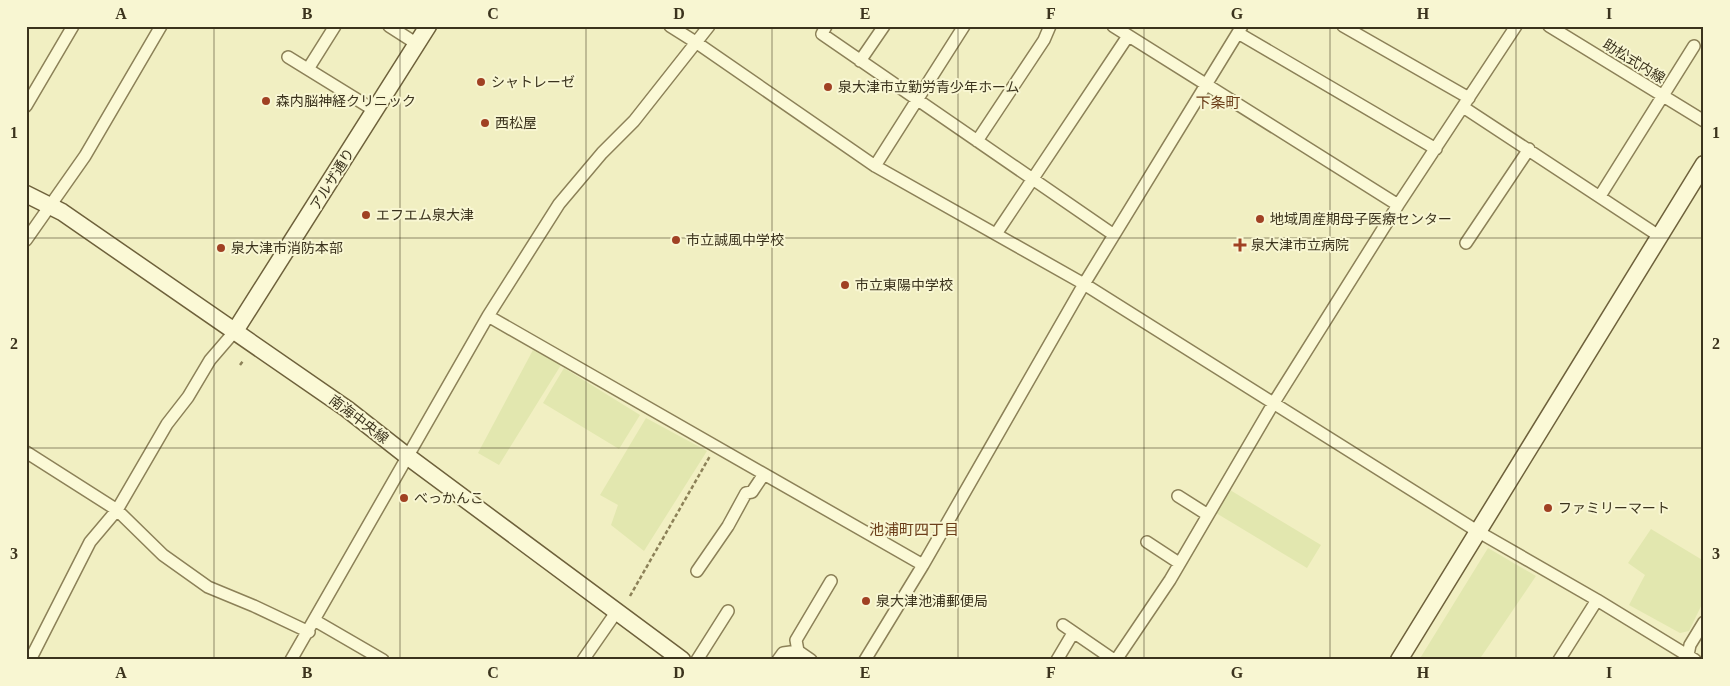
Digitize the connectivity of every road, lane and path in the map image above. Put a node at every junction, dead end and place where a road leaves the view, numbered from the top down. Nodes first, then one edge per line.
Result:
1 (160, 26) edge
2 (335, 26) edge
3 (389, 26) edge
4 (428, 26) edge
5 (670, 26) edge
6 (709, 26) edge
7 (826, 26) edge
8 (884, 26) edge
9 (964, 26) edge
10 (1050, 26) edge
11 (1344, 26) edge
12 (1516, 26) edge
13 (1549, 26) edge
14 (1240, 29) edge
15 (1120, 30) edge
16 (74, 31) edge
17 (698, 43) junction
18 (417, 44) junction
19 (1694, 46) dead end
20 (288, 57) dead end
21 (860, 61) junction
22 (308, 69) junction
23 (1205, 85) junction
24 (1664, 97) junction
25 (917, 101) junction
26 (1466, 102) junction
27 (26, 106) edge
28 (374, 110) junction
29 (1704, 121) edge
30 (977, 142) junction
31 (1436, 149) junction
32 (1529, 149) junction
33 (1704, 164) edge
34 (875, 166) junction
35 (1033, 180) junction
36 (26, 194) edge
37 (1600, 196) junction
38 (1398, 205) junction
39 (49, 207) junction
40 (996, 234) junction
41 (1114, 235) junction
42 (1659, 236) junction
43 (26, 240) edge
44 (1466, 243) dead end
45 (1084, 284) junction
46 (488, 316) junction
47 (235, 331) junction
48 (242, 361) dead end
49 (240, 365) dead end
50 (1273, 404) junction
51 (716, 446) junction
52 (26, 452) edge
53 (407, 456) junction
54 (764, 474) junction
55 (1178, 496) dead end
56 (117, 510) junction
57 (1208, 515) junction
58 (1477, 531) junction
59 (1147, 542) dead end
60 (1179, 563) junction
61 (923, 564) junction
62 (697, 571) dead end
63 (831, 581) dead end
64 (630, 596) dead end
65 (1598, 600) junction
66 (617, 611) junction
67 (728, 611) dead end
68 (314, 620) junction
69 (1704, 622) edge
70 (1063, 625) dead end
71 (309, 632) junction
72 (1073, 632) junction
73 (798, 651) junction
74 (1690, 658) edge
75 (30, 660) edge
76 (291, 660) edge
77 (383, 660) edge
78 (583, 660) edge
79 (682, 660) edge
80 (697, 660) edge
81 (778, 660) edge
82 (811, 660) edge
83 (865, 660) edge
84 (1057, 660) edge
85 (1115, 660) edge
86 (1399, 660) edge
87 (1559, 660) edge

1 - 39 street
2 - 22 street
3 - 18 street
4 - 18 street, アルザ通り
5 - 17 street
6 - 17 street
7 - 21 street
8 - 21 street
9 - 25 street
10 - 30 street
11 - 26 street
12 - 26 street
13 - 24 street, 助松式内線
14 - 23 street
14 - 31 street
15 - 23 street
15 - 35 street
16 - 27 street
17 - 34 street
17 - 46 street
18 - 28 street, アルザ通り
19 - 24 street
20 - 22 street
21 - 25 street
22 - 28 street
23 - 38 street
23 - 41 street
24 - 29 street, 助松式内線
24 - 37 street
25 - 30 street
25 - 34 street
26 - 31 street
26 - 32 street
28 - 47 street, アルザ通り
30 - 35 street
31 - 38 street
32 - 37 street
32 - 44 street
33 - 42 street
34 - 40 street
35 - 40 street
35 - 41 street
36 - 39 street, 南海中央線
37 - 42 street
38 - 50 street
39 - 43 street
39 - 47 street, 南海中央線
40 - 45 street
41 - 45 street
42 - 58 street
45 - 50 street
45 - 61 street
46 - 51 street
46 - 53 street
47 - 53 street, 南海中央線
47 - 56 street
48 - 49 path
50 - 57 street
50 - 58 street
51 - 54 street
51 - 64 path
52 - 56 street
53 - 66 street, 南海中央線
53 - 68 street
54 - 61 street
54 - 62 street
55 - 57 street
56 - 71 street
56 - 75 street
57 - 60 street
58 - 65 street
58 - 86 street
59 - 60 street
60 - 85 street
61 - 83 street
63 - 73 street
65 - 74 street
65 - 87 street
66 - 78 street
66 - 79 street, 南海中央線
67 - 80 street
68 - 71 street
68 - 77 street
69 - 74 street
70 - 72 street
71 - 76 street
72 - 84 street
72 - 85 street
73 - 81 street
73 - 82 street

